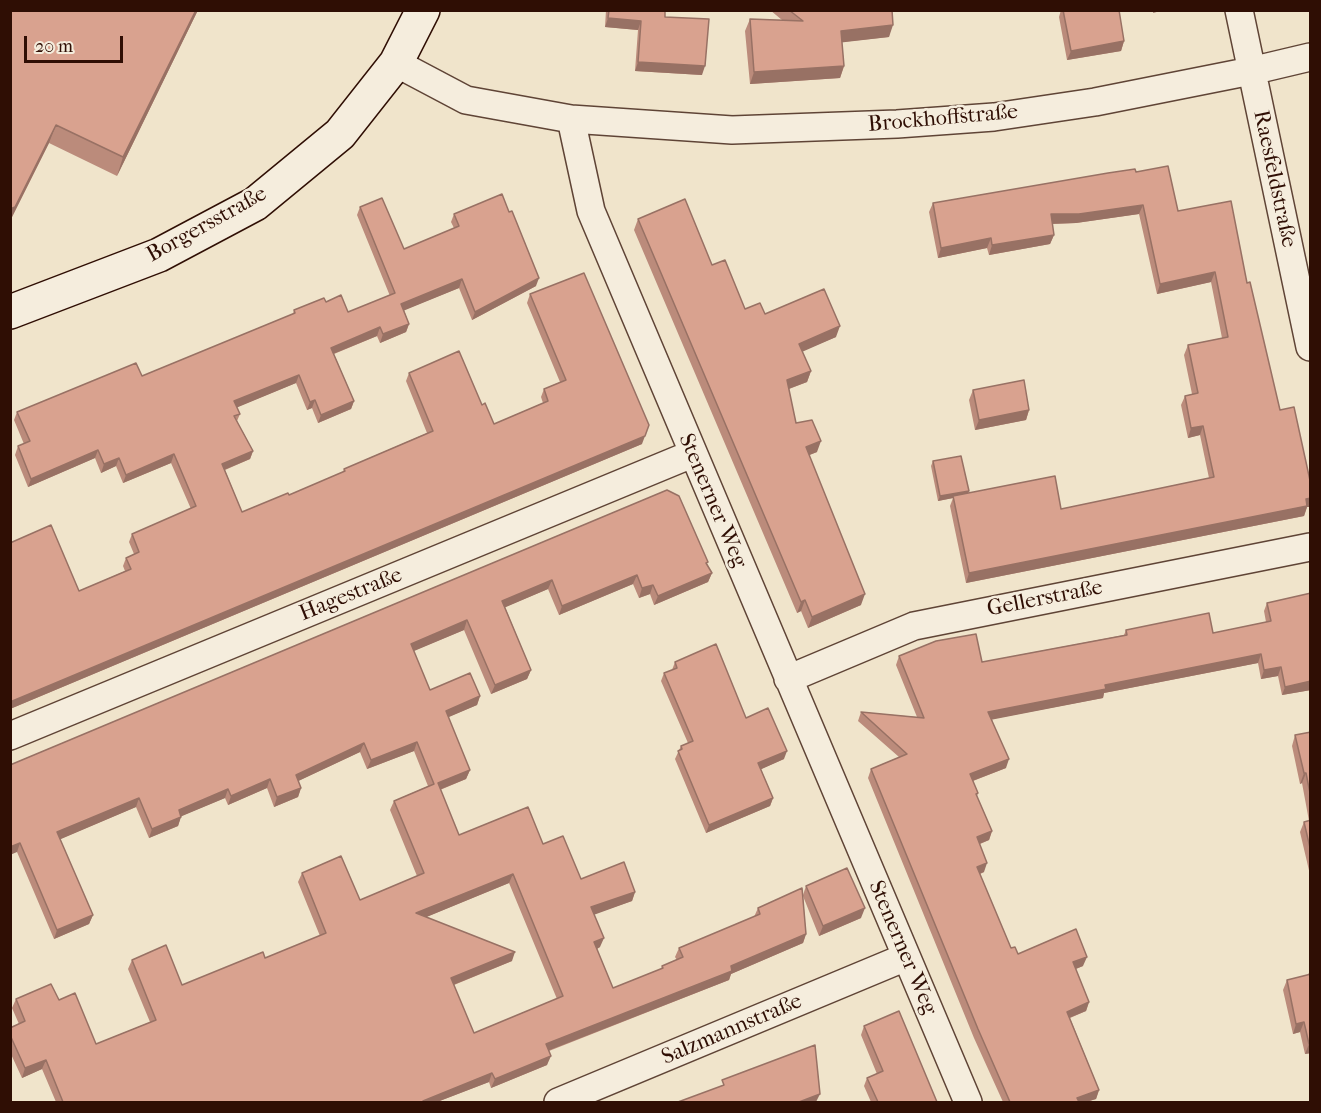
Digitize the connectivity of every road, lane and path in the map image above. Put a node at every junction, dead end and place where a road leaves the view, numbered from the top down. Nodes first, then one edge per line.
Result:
1 (423, 10) edge
2 (1239, 10) edge
3 (1311, 57) edge
4 (396, 63) junction
5 (1251, 71) junction
6 (571, 119) junction
7 (10, 312) edge
8 (1311, 347) edge
9 (692, 454) junction
10 (1311, 547) edge
11 (788, 679) junction
12 (10, 736) edge
13 (906, 957) junction
14 (558, 1102) edge
15 (968, 1102) edge

1 - 4 street
2 - 5 street, Raesfeldstraße
3 - 5 street, Brockhoffstraße
4 - 6 street
4 - 7 street, Borgersstraße
5 - 6 street, Brockhoffstraße
5 - 8 street, Raesfeldstraße
6 - 9 street, Stenerner Weg
9 - 11 street, Stenerner Weg
9 - 12 street, Hagestraße
10 - 11 street, Gellerstraße
11 - 13 street, Stenerner Weg
13 - 14 street, Salzmannstraße
13 - 15 street, Stenerner Weg

